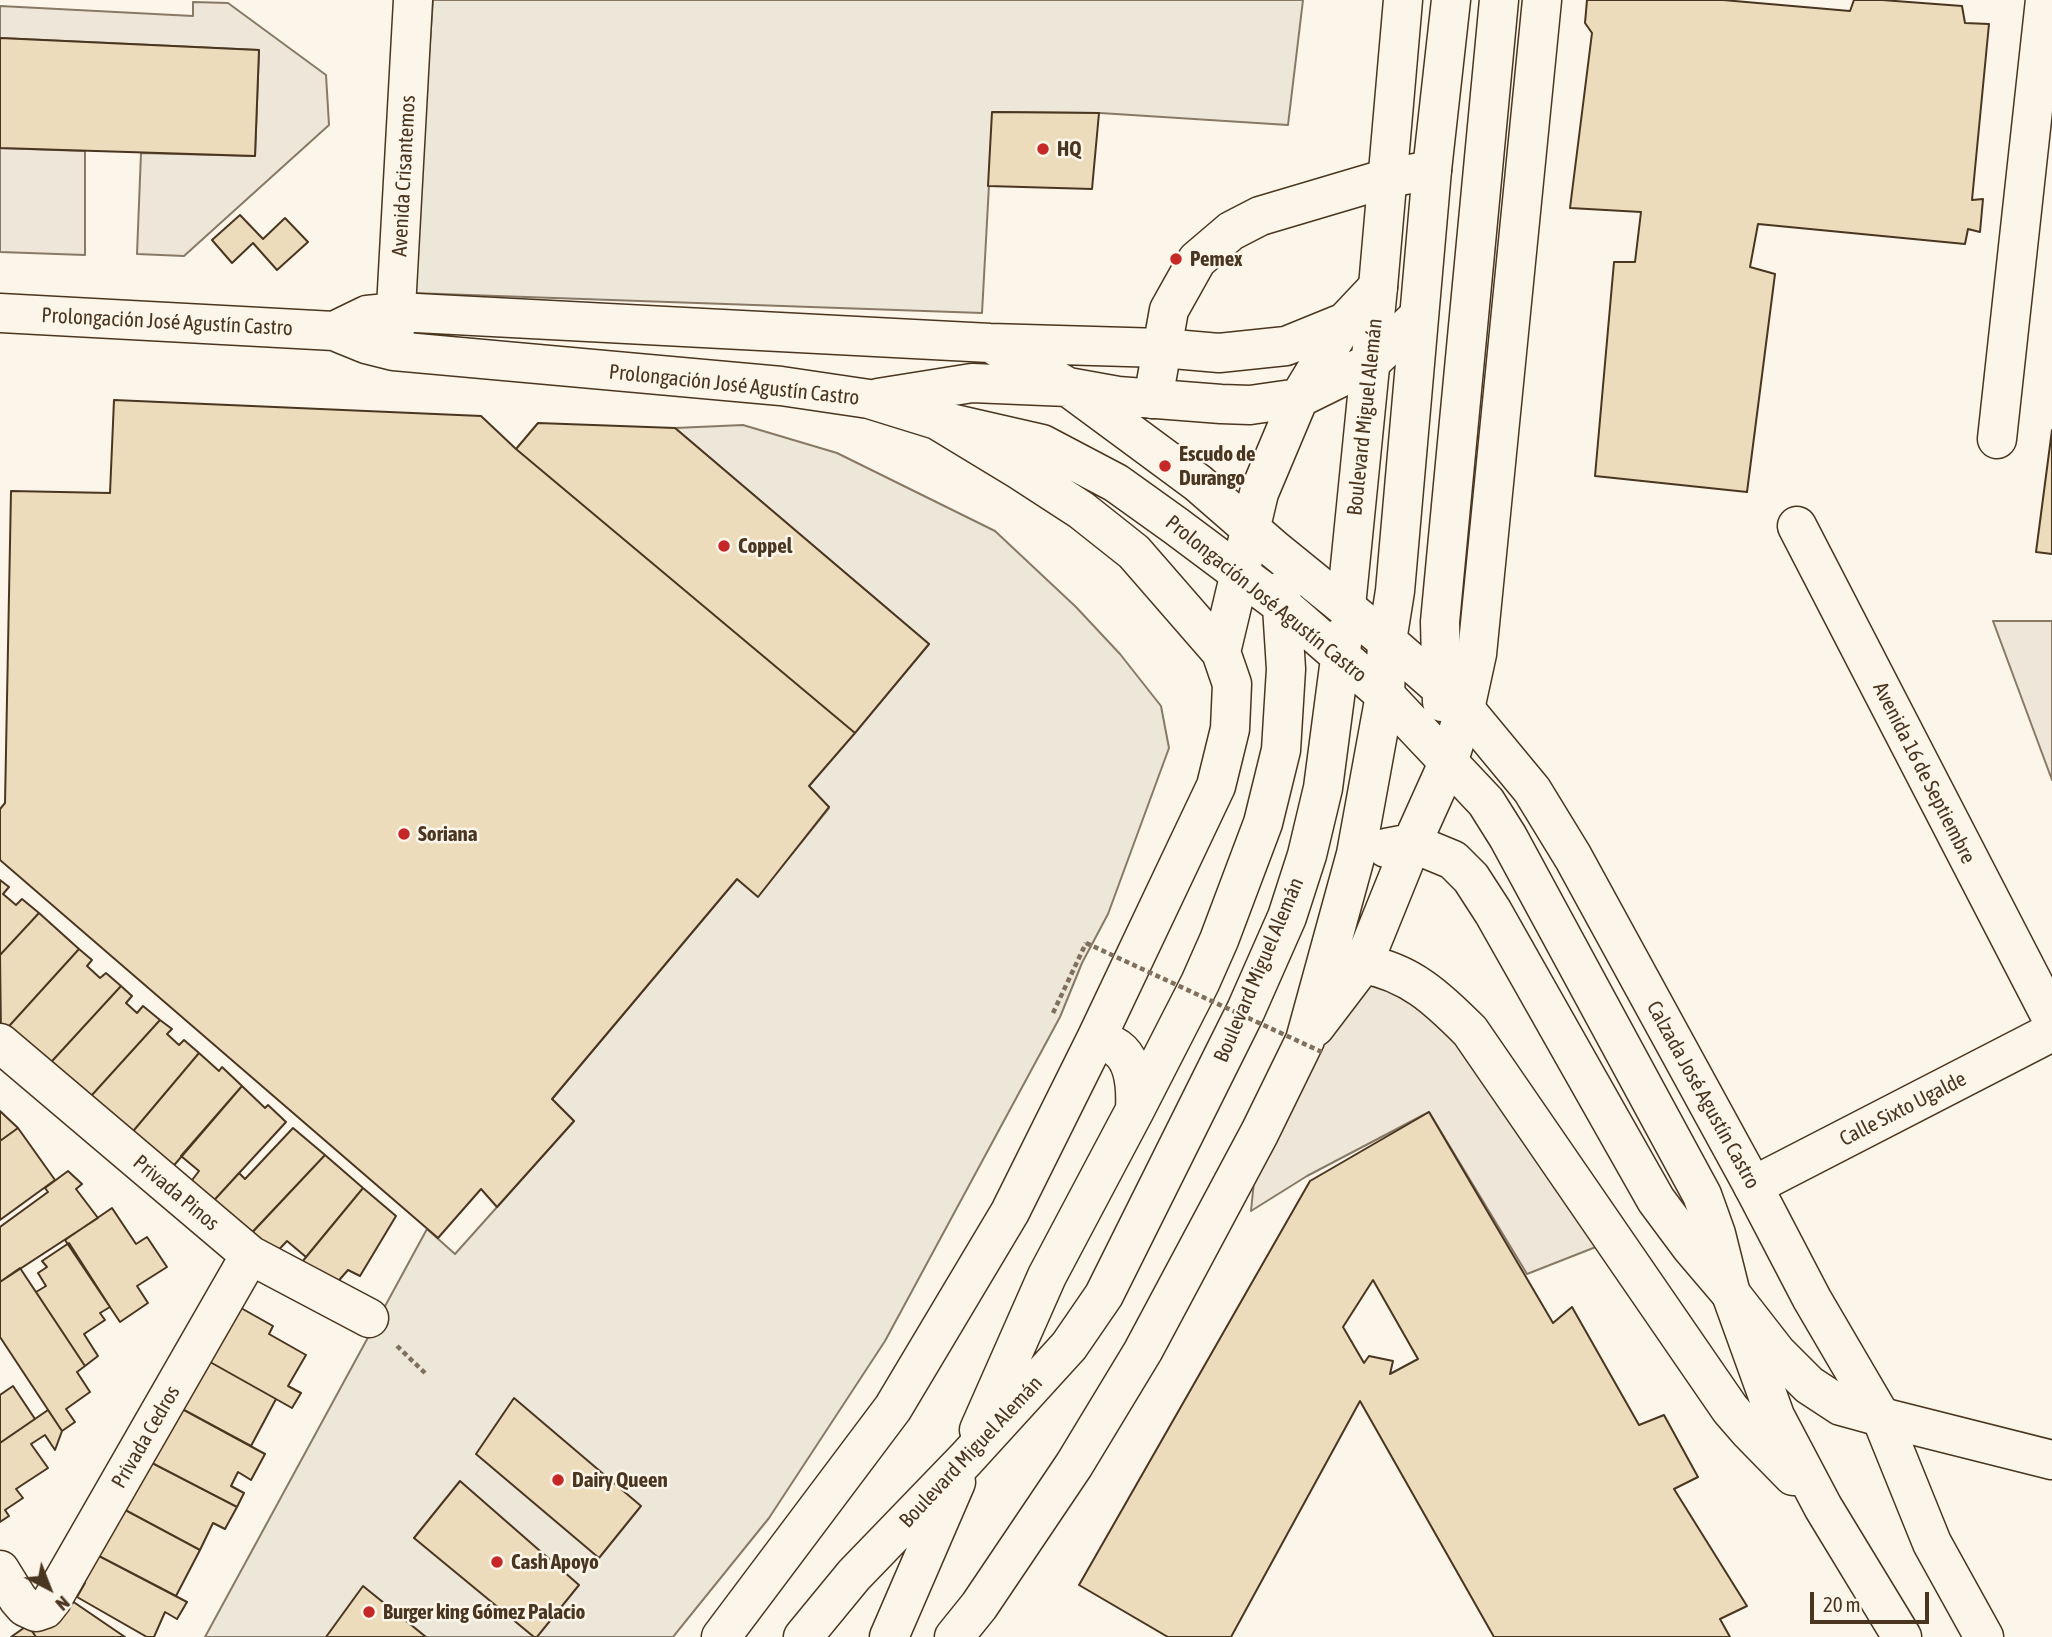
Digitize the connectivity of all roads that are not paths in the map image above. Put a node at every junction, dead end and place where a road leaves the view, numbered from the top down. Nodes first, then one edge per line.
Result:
1 (413, 0) edge
2 (1404, 0) edge
3 (1451, 0) edge
4 (1499, 0) edge
5 (1542, 0) edge
6 (2045, 0) edge
7 (1432, 170) junction
8 (1388, 178) junction
9 (1378, 287) junction
10 (397, 312) junction
11 (0, 313) edge
12 (1418, 317) junction
13 (1345, 322) junction
14 (334, 331) junction
15 (990, 343) junction
16 (1162, 348) junction
17 (394, 351) junction
18 (1370, 363) junction
19 (1068, 387) junction
20 (1299, 398) junction
21 (1153, 399) junction
22 (869, 400) junction
23 (937, 420) junction
24 (1997, 439) dead end
25 (1797, 526) dead end
26 (1263, 540) junction
27 (1240, 575) junction
28 (1283, 606) junction
29 (1346, 606) junction
30 (1387, 641) junction
31 (1222, 652) junction
32 (1341, 656) junction
33 (1385, 695) junction
34 (1452, 697) junction
35 (1448, 763) junction
36 (1412, 843) junction
37 (1356, 854) junction
38 (1307, 855) junction
39 (1363, 964) junction
40 (2052, 1019) edge
41 (2052, 1031) edge
42 (1097, 1037) junction
43 (0, 1043) edge
44 (1315, 1046) junction
45 (1135, 1110) junction
46 (1753, 1186) junction
47 (250, 1255) junction
48 (1731, 1294) junction
49 (369, 1318) dead end
50 (1881, 1417) junction
51 (966, 1459) junction
52 (2052, 1460) edge
53 (1823, 1507) junction
54 (0, 1570) edge
55 (721, 1637) edge
56 (803, 1637) edge
57 (889, 1637) edge
58 (954, 1637) edge
59 (1902, 1637) edge
60 (1984, 1637) edge

1 - 10 main road, Avenida Crisantemos
2 - 8 main road, Boulevard Miguel Alemán
3 - 7 main road, Boulevard Miguel Alemán
4 - 34 main road
5 - 34 main road
6 - 24 main road
7 - 8 main road
7 - 12 main road, Boulevard Miguel Alemán
8 - 9 main road, Boulevard Miguel Alemán
8 - 16 main road
9 - 13 main road
9 - 18 main road, Boulevard Miguel Alemán
10 - 14 main road, Prolongación José Agustín Castro
10 - 15 main road, Prolongación José Agustín Castro
10 - 17 main road, Avenida Crisantemos
11 - 14 main road, Prolongación José Agustín Castro
12 - 18 main road
12 - 30 main road, Boulevard Miguel Alemán
13 - 16 main road
13 - 20 main road
14 - 17 main road, Prolongación José Agustín Castro
15 - 16 main road
15 - 19 main road, Prolongación José Agustín Castro
16 - 21 main road
17 - 22 main road, Prolongación José Agustín Castro
18 - 20 main road
18 - 29 main road, Boulevard Miguel Alemán
19 - 21 main road
19 - 22 main road
19 - 26 main road, Prolongación José Agustín Castro
20 - 21 main road
20 - 26 main road
22 - 23 main road, Prolongación José Agustín Castro
23 - 27 main road, Prolongación José Agustín Castro
23 - 31 main road
25 - 40 main road, Avenida 16 de Septiembre
26 - 27 main road
26 - 28 main road
26 - 29 main road, Prolongación José Agustín Castro
27 - 28 main road, Prolongación José Agustín Castro
27 - 31 main road
28 - 32 main road, Prolongación José Agustín Castro
28 - 45 main road
29 - 30 main road, Calzada José Agustín Castro
29 - 32 main road, Boulevard Miguel Alemán
30 - 33 main road, Boulevard Miguel Alemán
30 - 34 main road, Calzada José Agustín Castro
31 - 42 main road
32 - 33 main road, Prolongación José Agustín Castro
32 - 38 main road, Boulevard Miguel Alemán
33 - 35 main road
33 - 37 main road, Boulevard Miguel Alemán
34 - 35 main road
34 - 46 main road, Calzada José Agustín Castro
35 - 36 main road
35 - 48 main road
36 - 37 main road
36 - 39 main road
36 - 48 main road
37 - 38 main road
37 - 44 main road, Boulevard Miguel Alemán
38 - 51 main road, Boulevard Miguel Alemán
39 - 44 main road
39 - 53 main road
41 - 46 main road, Calle Sixto Ugalde
42 - 45 main road
42 - 55 main road
43 - 47 main road, Privada Pinos
44 - 58 main road, Boulevard Miguel Alemán
45 - 51 main road
46 - 50 main road, Calzada José Agustín Castro
47 - 49 main road, Privada Pinos
47 - 54 main road, Privada Cedros
48 - 50 main road
48 - 53 main road
50 - 52 main road
50 - 60 main road, Calzada José Agustín Castro
51 - 56 main road, Boulevard Miguel Alemán
51 - 57 main road
53 - 59 main road

